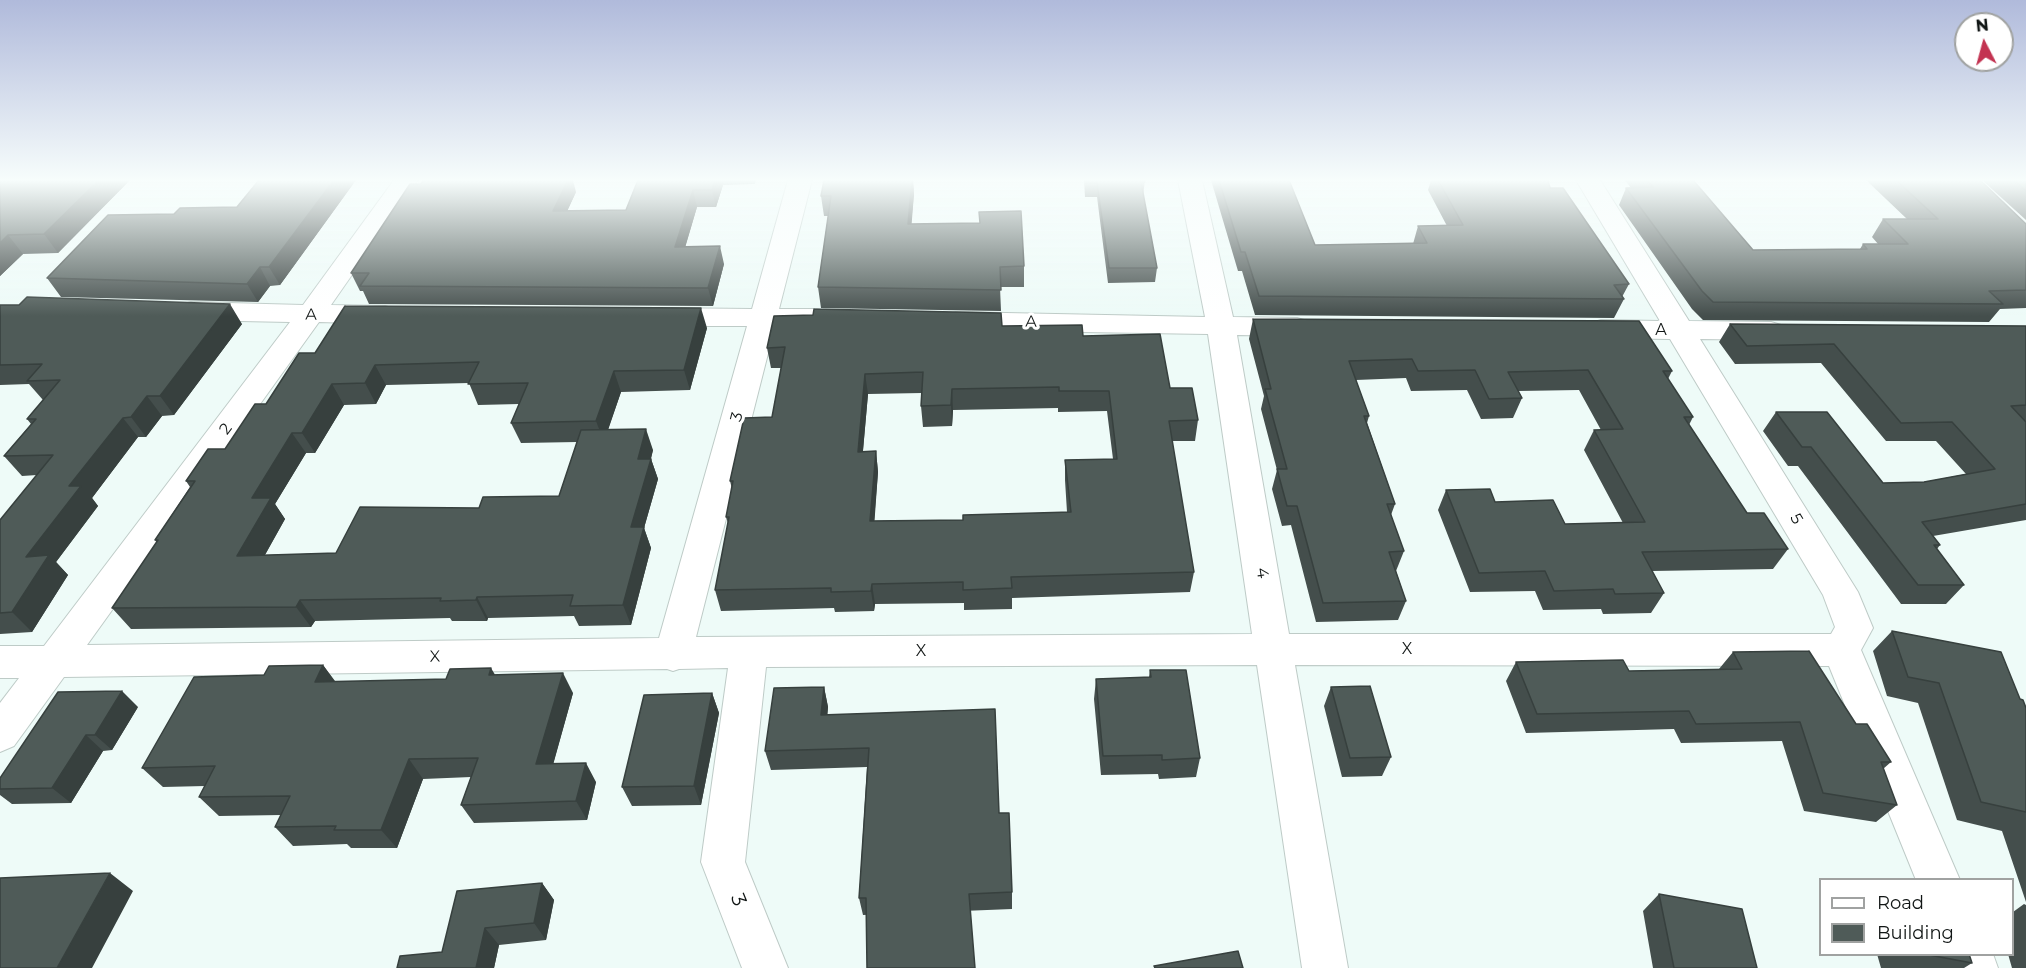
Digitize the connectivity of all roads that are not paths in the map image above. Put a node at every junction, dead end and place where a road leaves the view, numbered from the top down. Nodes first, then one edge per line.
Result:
1 (374, 225) edge
2 (788, 225) edge
3 (1200, 225) edge
4 (1616, 225) edge
5 (167, 310) edge
6 (310, 315) junction
7 (406, 315) edge
8 (633, 317) edge
9 (764, 317) junction
10 (846, 319) edge
11 (928, 320) edge
12 (1221, 326) junction
13 (1327, 327) edge
14 (1575, 329) edge
15 (1680, 330) junction
16 (1800, 331) edge
17 (1275, 649) junction
18 (1842, 650) junction
19 (749, 652) junction
20 (672, 655) junction
21 (0, 662) edge
22 (53, 662) junction
23 (0, 734) edge
24 (1938, 878) edge
25 (765, 968) edge
26 (1325, 968) edge

1 - 6 street, 2
2 - 9 street, 3
3 - 12 street, 4
4 - 15 street, 5
5 - 6 street, A
6 - 7 street, A
6 - 22 street, 2
8 - 9 street
9 - 10 street
9 - 20 street, 3
11 - 12 street, A
12 - 13 street, A
12 - 17 street, 4
14 - 15 street, A
15 - 16 street, A
15 - 18 street, 5
17 - 18 street, X
17 - 19 street, X
17 - 26 street, 4
18 - 24 street
19 - 20 street, X
19 - 25 street, 3
20 - 22 street, X
21 - 22 street, X
22 - 23 street, 2

